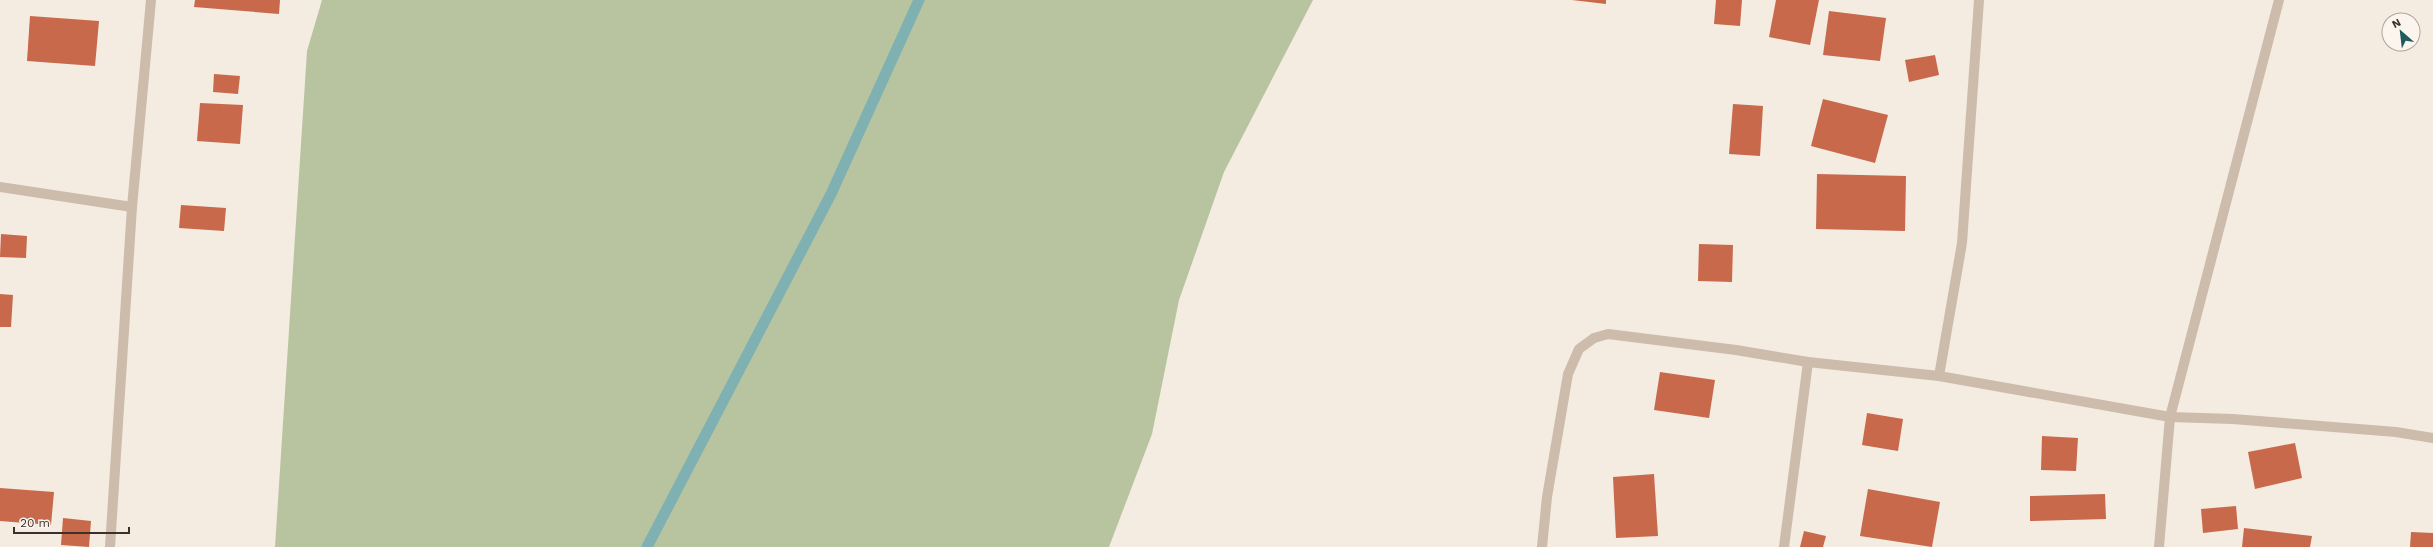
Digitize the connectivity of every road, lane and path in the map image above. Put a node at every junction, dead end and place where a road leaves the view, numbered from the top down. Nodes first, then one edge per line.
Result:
1 (151, 0) edge
2 (1979, 0) edge
3 (2279, 0) edge
4 (0, 187) edge
5 (132, 207) junction
6 (1808, 362) junction
7 (1940, 376) junction
8 (2170, 417) junction
9 (2433, 438) edge
10 (110, 547) edge
11 (1542, 547) edge
12 (1784, 547) edge
13 (2159, 547) edge

1 - 5 street
2 - 7 street
3 - 8 street
4 - 5 street
5 - 10 street
6 - 7 street
6 - 11 street
6 - 12 street
7 - 8 street
8 - 9 street
8 - 13 street

